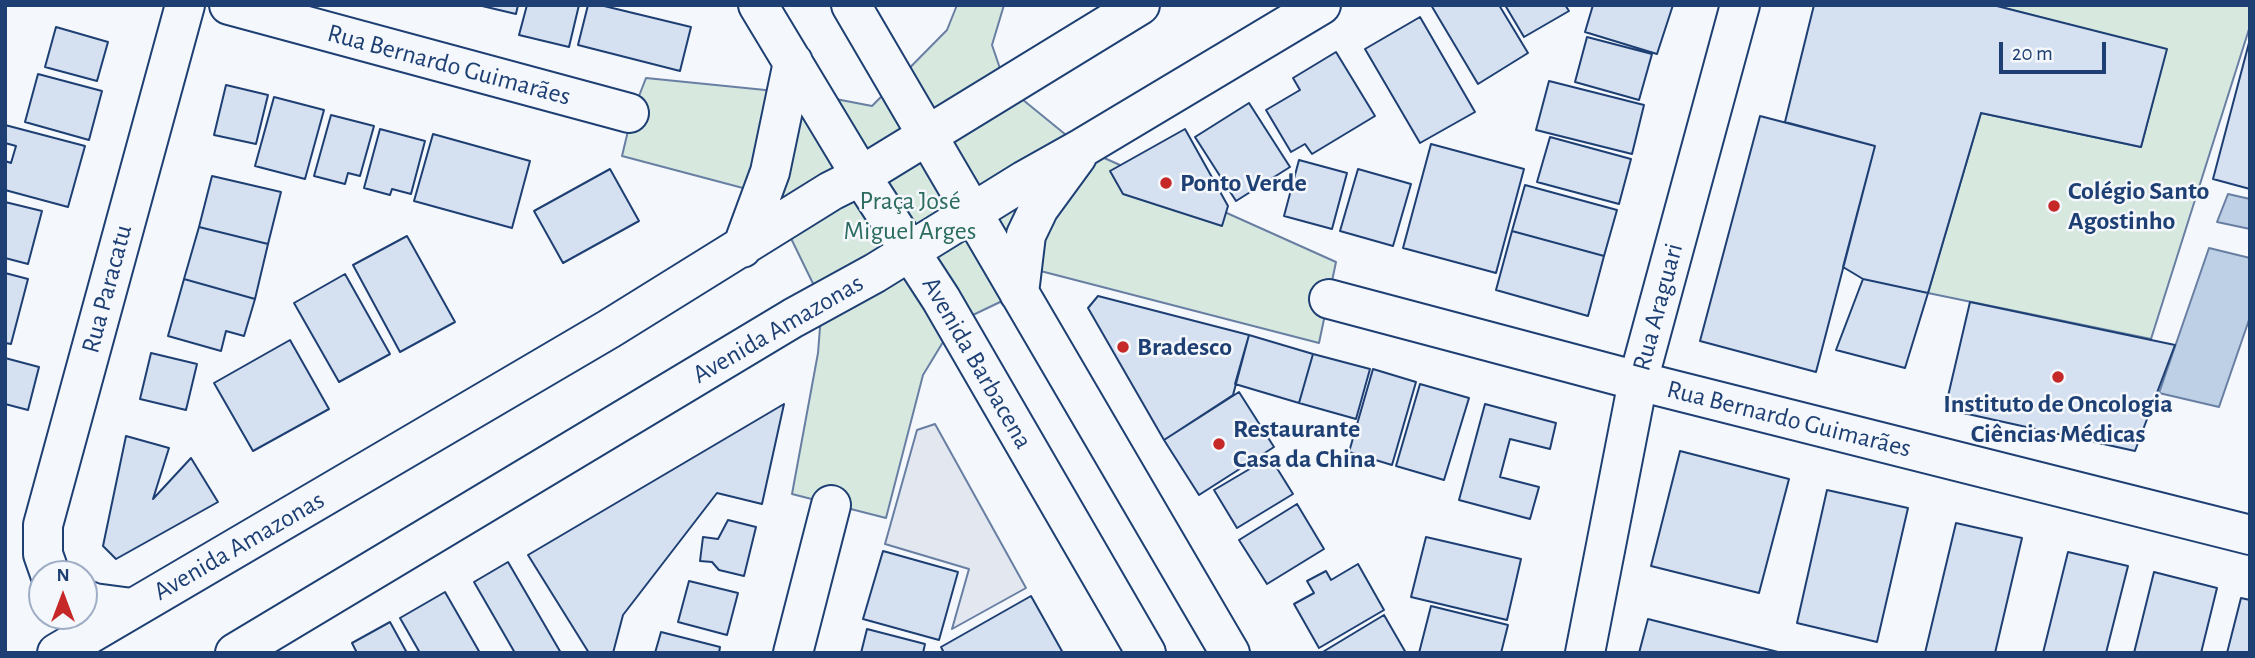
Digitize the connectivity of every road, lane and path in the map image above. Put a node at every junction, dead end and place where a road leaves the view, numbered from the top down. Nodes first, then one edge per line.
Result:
1 (185, 5) edge
2 (229, 5) edge
3 (758, 5) edge
4 (851, 5) edge
5 (1140, 5) edge
6 (1321, 5) edge
7 (1740, 5) edge
8 (793, 62) junction
9 (629, 113) dead end
10 (929, 134) junction
11 (1082, 148) junction
12 (861, 176) junction
13 (972, 212) junction
14 (742, 248) junction
15 (911, 252) junction
16 (1019, 293) junction
17 (1329, 299) dead end
18 (1638, 381) junction
19 (831, 505) dead end
20 (2250, 535) edge
21 (47, 560) edge
22 (98, 604) edge
23 (132, 608) junction
24 (57, 653) edge
25 (235, 653) edge
26 (793, 653) edge
27 (1146, 653) edge
28 (1230, 653) edge
29 (1585, 653) edge

1 - 21 main road, Rua Paracatu
2 - 9 main road, Rua Bernardo Guimarães
3 - 8 main road, Avenida Barbacena
4 - 10 main road
5 - 10 main road, Avenida Amazonas
6 - 11 main road, Avenida Amazonas
7 - 18 main road, Rua Araguari
8 - 12 main road, Avenida Barbacena
8 - 14 main road
10 - 12 main road, Avenida Amazonas
10 - 13 main road
11 - 13 main road, Avenida Amazonas
11 - 16 main road
12 - 14 main road, Avenida Amazonas
12 - 15 main road, Avenida Barbacena
13 - 15 main road, Avenida Amazonas
13 - 16 main road
14 - 23 main road, Avenida Amazonas
15 - 25 main road, Avenida Amazonas
15 - 27 main road, Avenida Barbacena
16 - 28 main road
17 - 18 main road, Rua Bernardo Guimarães
18 - 20 main road, Rua Bernardo Guimarães
18 - 29 main road, Rua Araguari
19 - 26 main road
22 - 23 main road
23 - 24 main road, Avenida Amazonas

